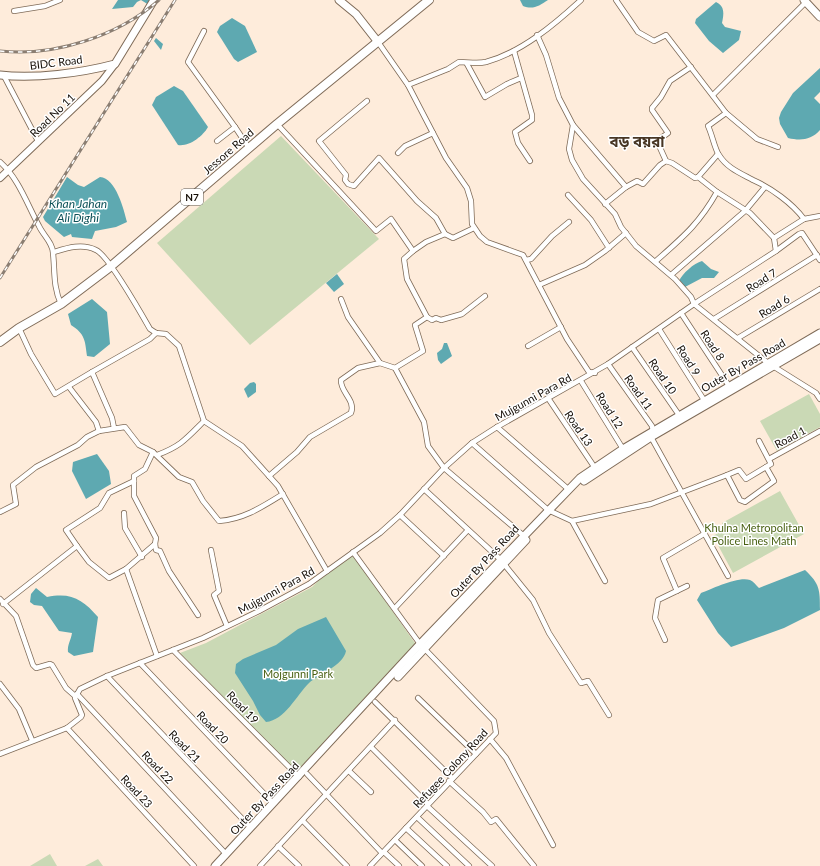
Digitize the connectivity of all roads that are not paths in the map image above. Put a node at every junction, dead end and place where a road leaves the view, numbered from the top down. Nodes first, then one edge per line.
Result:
1 (60, 0) edge
2 (154, 0) edge
3 (339, 0) edge
4 (429, 0) edge
5 (581, 0) edge
6 (616, 0) edge
7 (806, 1) edge
8 (14, 11) dead end
9 (820, 12) edge
10 (820, 17) edge
11 (204, 31) dead end
12 (536, 35) junction
13 (378, 42) junction
14 (514, 51) junction
15 (115, 64) junction
16 (468, 64) junction
17 (692, 67) junction
18 (2, 76) edge
19 (522, 78) junction
20 (408, 85) junction
21 (713, 95) junction
22 (367, 101) dead end
23 (726, 113) junction
24 (277, 124) junction
25 (573, 124) junction
26 (235, 127) junction
27 (433, 133) junction
28 (38, 141) junction
29 (217, 141) dead end
30 (778, 147) dead end
31 (249, 148) junction
32 (398, 153) dead end
33 (718, 154) junction
34 (530, 161) dead end
35 (666, 161) junction
36 (0, 162) edge
37 (9, 170) junction
38 (698, 177) junction
39 (0, 178) edge
40 (626, 187) junction
41 (765, 187) junction
42 (717, 192) junction
43 (568, 195) dead end
44 (605, 204) junction
45 (746, 211) junction
46 (820, 216) edge
47 (804, 219) junction
48 (569, 222) dead end
49 (474, 228) junction
50 (626, 233) junction
51 (445, 234) junction
52 (774, 238) junction
53 (608, 248) junction
54 (413, 251) junction
55 (776, 251) junction
56 (54, 252) junction
57 (819, 257) edge
58 (526, 260) junction
59 (656, 261) junction
60 (110, 267) junction
61 (670, 275) junction
62 (538, 285) junction
63 (820, 289) edge
64 (484, 296) dead end
65 (341, 299) dead end
66 (61, 304) junction
67 (694, 304) junction
68 (681, 313) junction
69 (427, 317) junction
70 (714, 319) junction
71 (19, 328) junction
72 (561, 328) junction
73 (659, 329) junction
74 (156, 332) junction
75 (820, 333) edge
76 (738, 338) junction
77 (820, 339) edge
78 (0, 342) edge
79 (528, 346) dead end
80 (632, 347) junction
81 (380, 364) junction
82 (608, 364) junction
83 (771, 365) junction
84 (395, 368) junction
85 (92, 372) junction
86 (595, 373) junction
87 (580, 381) junction
88 (729, 386) junction
89 (69, 387) junction
90 (818, 392) edge
91 (548, 398) junction
92 (820, 399) edge
93 (704, 400) junction
94 (678, 415) junction
95 (204, 421) junction
96 (497, 426) junction
97 (114, 428) junction
98 (100, 431) junction
99 (820, 431) edge
100 (652, 434) junction
101 (759, 442) dead end
102 (472, 444) junction
103 (623, 449) junction
104 (155, 454) junction
105 (769, 459) junction
106 (766, 467) junction
107 (444, 468) junction
108 (595, 468) junction
109 (727, 475) junction
110 (269, 476) junction
111 (134, 481) junction
112 (424, 489) junction
113 (568, 489) junction
114 (680, 492) junction
115 (283, 494) junction
116 (550, 511) junction
117 (0, 512) edge
118 (124, 513) dead end
119 (400, 515) junction
120 (572, 521) junction
121 (468, 530) junction
122 (704, 534) junction
123 (524, 536) junction
124 (155, 544) junction
125 (77, 546) junction
126 (211, 550) dead end
127 (353, 552) junction
128 (444, 556) junction
129 (142, 557) junction
130 (502, 562) junction
131 (126, 569) junction
132 (327, 571) junction
133 (728, 576) dead end
134 (605, 581) dead end
135 (687, 586) dead end
136 (677, 591) junction
137 (0, 599) edge
138 (3, 604) junction
139 (395, 608) junction
140 (198, 615) dead end
141 (227, 626) junction
142 (665, 640) dead end
143 (422, 646) junction
144 (173, 650) junction
145 (157, 656) junction
146 (140, 662) junction
147 (107, 676) junction
148 (0, 684) edge
149 (76, 695) junction
150 (418, 698) dead end
151 (374, 702) junction
152 (609, 715) dead end
153 (395, 720) junction
154 (67, 728) junction
155 (490, 739) junction
156 (32, 740) junction
157 (371, 747) junction
158 (0, 754) edge
159 (476, 754) junction
160 (349, 771) junction
161 (307, 774) junction
162 (299, 777) junction
163 (450, 780) junction
164 (371, 792) dead end
165 (326, 796) junction
166 (273, 803) junction
167 (427, 805) junction
168 (417, 817) junction
169 (303, 821) junction
170 (250, 828) junction
171 (406, 828) junction
172 (395, 840) junction
173 (553, 845) dead end
174 (278, 846) junction
175 (383, 852) junction
176 (226, 854) junction
177 (373, 865) edge
178 (194, 866) edge
179 (215, 866) edge
180 (220, 866) edge
181 (260, 866) edge
182 (299, 866) edge
183 (347, 866) edge
184 (399, 866) edge
185 (422, 866) edge
186 (447, 866) edge
187 (469, 866) edge
188 (492, 866) edge
189 (534, 866) edge

1 - 8 street
2 - 15 main road
3 - 13 main road
4 - 13 highway, Jessore Road / N7
5 - 12 street
6 - 17 street
7 - 9 main road
7 - 10 main road
7 - 21 street
11 - 26 street
12 - 14 street
12 - 25 street
13 - 20 street
13 - 24 highway, Jessore Road / N7
14 - 16 street
14 - 19 street
15 - 18 main road, BIDC Road
15 - 28 street, Road No 11
16 - 19 street
16 - 20 street
17 - 21 street
17 - 35 street
18 - 28 street
19 - 34 street
20 - 27 street
21 - 23 street
22 - 51 street
23 - 30 street
23 - 33 street
24 - 31 highway, Jessore Road / N7
24 - 54 street
25 - 40 street
25 - 44 street
26 - 29 street
26 - 31 street
27 - 32 street
27 - 49 street
28 - 37 street, Road No 11
31 - 60 highway, Jessore Road / N7
33 - 38 street
33 - 41 street
35 - 38 street
35 - 40 street
36 - 37 street
37 - 39 street, Road No 11
37 - 56 street
38 - 42 street
40 - 44 street
41 - 45 street
41 - 47 street
42 - 45 street
42 - 59 street
43 - 53 street
44 - 50 street
45 - 52 street
45 - 61 street
46 - 47 street
47 - 52 street
48 - 58 street
49 - 51 street
49 - 58 street
50 - 53 street
50 - 59 street
51 - 54 street
52 - 55 street
53 - 62 street
54 - 69 street
55 - 57 street, Mujgunni Para Rd
55 - 67 street, Mujgunni Para Rd
56 - 60 street
56 - 66 street
57 - 70 street, Road 7
58 - 62 street
59 - 61 street
60 - 66 highway, Jessore Road / N7
60 - 74 street
61 - 67 street
62 - 72 street
63 - 76 street, Road 6
64 - 69 street
65 - 81 street
66 - 71 highway, Jessore Road / N7
67 - 68 street, Mujgunni Para Rd
67 - 70 street
68 - 73 street, Mujgunni Para Rd
68 - 88 street, Road 8
69 - 84 street
70 - 76 street
71 - 78 highway, Jessore Road / N7
71 - 89 street
72 - 79 street
72 - 86 street
73 - 80 street, Mujgunni Para Rd
73 - 93 street, Road 9
74 - 85 street
74 - 95 street
75 - 83 main road, Outer By Pass Road
76 - 83 street
77 - 83 main road, Outer By Pass Road
80 - 82 street, Mujgunni Para Rd
80 - 94 street, Road 10
81 - 84 street
81 - 110 street
82 - 86 street, Mujgunni Para Rd
82 - 100 street, Road 11
83 - 88 main road, Outer By Pass Road
83 - 90 street
83 - 100 main road, Outer By Pass Road
84 - 107 street
85 - 89 street
85 - 97 street
86 - 87 street, Mujgunni Para Rd
87 - 91 street, Mujgunni Para Rd
87 - 103 street, Road 12
88 - 93 main road, Outer By Pass Road
89 - 98 street
90 - 92 street
91 - 96 street, Mujgunni Para Rd
91 - 108 street, Road 13
93 - 94 main road, Outer By Pass Road
94 - 100 main road, Outer By Pass Road
95 - 104 street
95 - 110 street
96 - 102 street, Mujgunni Para Rd
96 - 113 street
97 - 98 street
97 - 104 street
98 - 117 street
99 - 105 street, Road 1
100 - 103 main road, Outer By Pass Road
100 - 114 street, Road 11
100 - 116 main road, Outer By Pass Road
101 - 105 street
102 - 107 street, Mujgunni Para Rd
102 - 116 street
103 - 108 main road, Outer By Pass Road
104 - 111 street
104 - 115 street
105 - 106 street
106 - 109 street
106 - 109 street
107 - 112 street, Mujgunni Para Rd
107 - 123 street
108 - 113 main road, Outer By Pass Road
109 - 114 street
110 - 115 street
111 - 124 street
111 - 125 street
112 - 119 street, Mujgunni Para Rd
112 - 121 street
113 - 116 main road, Outer By Pass Road
114 - 120 street
114 - 122 street, Road 11
115 - 132 street
116 - 120 street
116 - 123 main road, Outer By Pass Road
116 - 130 main road, Outer By Pass Road
118 - 129 street
119 - 127 street, Mujgunni Para Rd
119 - 128 street
120 - 134 street
121 - 128 street
121 - 130 street
122 - 133 street, Road 11
122 - 136 street
123 - 130 main road, Outer By Pass Road
124 - 129 street
124 - 140 street
125 - 131 street
125 - 138 street
126 - 141 street
127 - 132 street, Mujgunni Para Rd
127 - 139 street
128 - 139 street
129 - 131 street
130 - 143 main road, Outer By Pass Road
130 - 152 street
131 - 145 street
132 - 141 street, Mujgunni Para Rd
135 - 136 street
136 - 142 street
137 - 138 street
138 - 149 street, Road 22
139 - 143 street
141 - 144 street, Mujgunni Para Rd
143 - 151 main road, Outer By Pass Road
143 - 155 street, Refugee Colony Road
143 - 162 main road, Outer By Pass Road
144 - 145 street, Mujgunni Para Rd
144 - 162 street, Road 19
145 - 146 street, Mujgunni Para Rd
146 - 147 street, Mujgunni Para Rd
146 - 166 street, Road 20
147 - 149 street, Mujgunni Para Rd
147 - 170 street, Road 21
148 - 156 street
149 - 154 street
149 - 176 street, Road 22
150 - 159 street
151 - 153 street
151 - 161 main road, Outer By Pass Road
153 - 157 street
153 - 163 street
154 - 156 street
154 - 178 street, Road 23
155 - 159 street, Refugee Colony Road
155 - 173 street
156 - 158 street
157 - 160 street
157 - 167 street
159 - 163 street, Refugee Colony Road
160 - 164 street
160 - 165 street
161 - 165 street
161 - 180 main road, Outer By Pass Road
162 - 166 main road, Outer By Pass Road
163 - 167 street, Refugee Colony Road
163 - 189 street
165 - 169 street
165 - 175 street
166 - 170 main road, Outer By Pass Road
167 - 168 street, Refugee Colony Road
167 - 188 street
168 - 171 street, Refugee Colony Road
168 - 187 street
169 - 174 street
169 - 183 street
170 - 176 main road, Outer By Pass Road
171 - 172 street, Refugee Colony Road
171 - 186 street
172 - 175 street, Refugee Colony Road
172 - 185 street
174 - 181 street
174 - 182 street
175 - 177 street, Refugee Colony Road
175 - 184 street
176 - 179 main road, Outer By Pass Road

